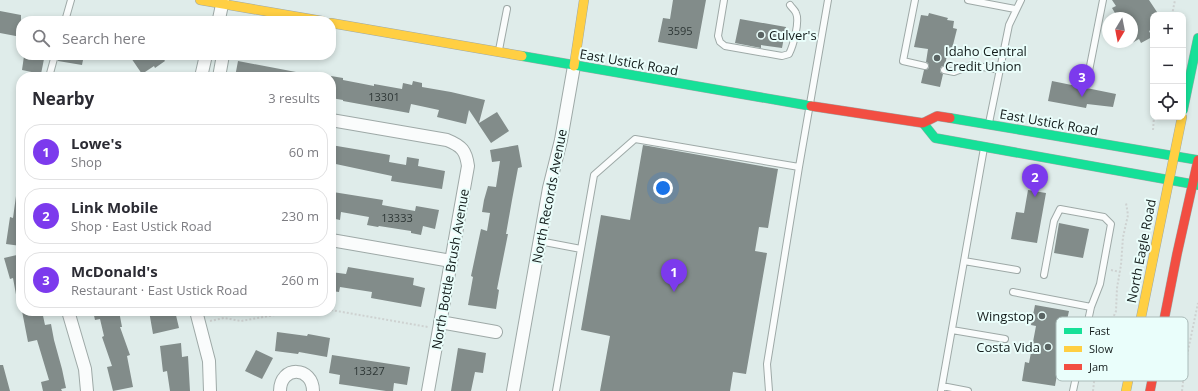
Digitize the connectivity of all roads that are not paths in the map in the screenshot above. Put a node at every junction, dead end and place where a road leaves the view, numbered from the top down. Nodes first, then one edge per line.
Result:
1 (71, 0) edge
2 (200, 0) edge
3 (584, 0) edge
4 (724, 0) edge
5 (828, 0) edge
6 (915, 0) edge
7 (968, 0) edge
8 (1021, 0) edge
9 (1103, 0) edge
10 (222, 2) edge
11 (790, 6) dead end
12 (507, 9) dead end
13 (1015, 10) junction
14 (66, 16) edge
15 (220, 16) edge
16 (296, 16) edge
17 (336, 24) edge
18 (1198, 38) edge
19 (499, 52) junction
20 (54, 60) edge
21 (205, 60) edge
22 (222, 60) edge
23 (574, 66) junction
24 (925, 66) dead end
25 (944, 70) dead end
26 (1000, 70) junction
27 (1089, 71) dead end
28 (50, 72) edge
29 (202, 72) edge
30 (220, 72) edge
31 (1186, 96) edge
32 (810, 106) junction
33 (1181, 120) edge
34 (336, 121) edge
35 (923, 123) junction
36 (988, 125) junction
37 (984, 147) junction
38 (1174, 156) junction
39 (1198, 160) edge
40 (799, 167) junction
41 (1168, 179) junction
42 (1196, 184) edge
43 (336, 241) edge
44 (539, 241) junction
45 (581, 249) junction
46 (451, 261) junction
47 (964, 262) junction
48 (1017, 270) dead end
49 (1044, 275) dead end
50 (1013, 292) dead end
51 (1091, 307) junction
52 (69, 316) edge
53 (197, 316) edge
54 (1089, 317) edge
55 (1141, 317) edge
56 (1165, 317) edge
57 (440, 325) junction
58 (952, 330) junction
59 (496, 332) dead end
60 (1005, 339) dead end
61 (1075, 381) edge
62 (1128, 381) edge
63 (1152, 381) edge
64 (941, 389) edge
65 (87, 391) edge
66 (210, 391) edge
67 (280, 391) edge
68 (313, 391) edge
69 (428, 391) edge
70 (513, 391) edge
71 (556, 391) edge
72 (769, 391) edge
73 (968, 391) edge
74 (1073, 391) edge
75 (1126, 391) edge
76 (1150, 391) edge

1 - 14 lane
2 - 10 main road
3 - 23 main road, North Records Avenue
4 - 11 lane
5 - 32 lane
6 - 24 lane
7 - 13 lane
8 - 13 lane
9 - 27 lane
10 - 15 street
10 - 16 main road
12 - 19 lane
13 - 26 lane
17 - 19 main road, East Ustick Road
18 - 31 main road
19 - 23 main road, East Ustick Road
20 - 28 lane
21 - 29 street
22 - 30 street
23 - 32 main road, East Ustick Road
23 - 44 street, North Records Avenue
25 - 26 lane
26 - 36 lane
32 - 35 main road, East Ustick Road
32 - 40 lane
33 - 38 main road, North Eagle Road
34 - 46 street, North Bottle Brush Avenue
35 - 36 main road, East Ustick Road
35 - 37 main road
36 - 38 main road, East Ustick Road
37 - 41 main road
37 - 47 lane
38 - 39 main road, East Ustick Road
38 - 41 main road, North Eagle Road
39 - 42 main road
40 - 45 lane
40 - 72 lane
41 - 42 main road
41 - 55 main road, North Eagle Road
42 - 56 main road
43 - 46 street
44 - 45 lane
44 - 70 street, North Records Avenue
45 - 71 lane
46 - 57 street, North Bottle Brush Avenue
47 - 48 lane
47 - 58 lane
49 - 51 lane
50 - 51 lane
51 - 54 lane
52 - 65 street
53 - 66 street
57 - 59 street
57 - 69 street, North Bottle Brush Avenue
58 - 60 lane
58 - 64 lane
61 - 74 lane
62 - 75 main road, North Eagle Road
63 - 76 main road
64 - 73 lane
67 - 68 street

